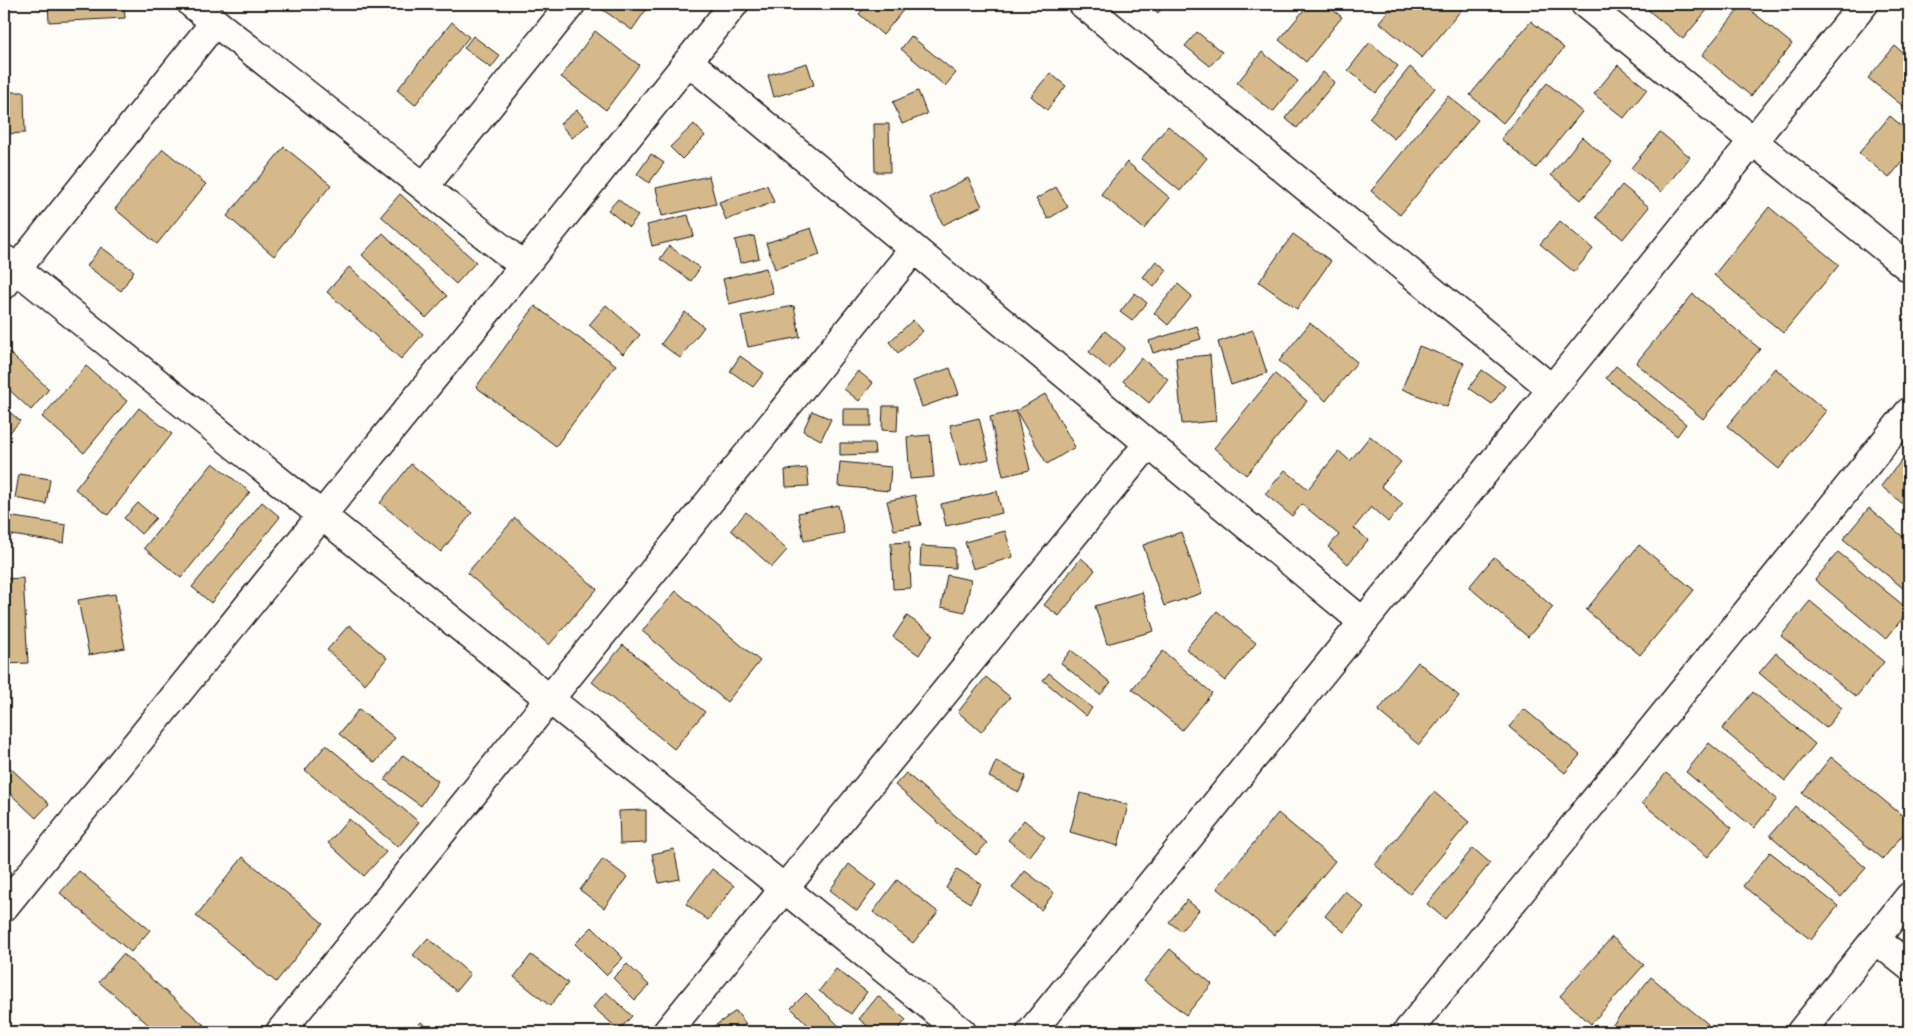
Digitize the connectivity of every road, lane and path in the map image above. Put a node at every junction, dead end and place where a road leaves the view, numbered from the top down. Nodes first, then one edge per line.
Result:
1 (192, 4) edge
2 (571, 4) edge
3 (734, 4) edge
4 (1083, 4) edge
5 (1585, 4) edge
6 (1864, 4) edge
7 (215, 22) junction
8 (688, 61) junction
9 (1754, 140) junction
10 (424, 187) junction
11 (914, 249) junction
12 (524, 266) junction
13 (1909, 268) edge
14 (8, 271) edge
15 (1552, 390) junction
16 (1909, 412) edge
17 (1148, 444) junction
18 (321, 515) junction
19 (1363, 622) junction
20 (550, 699) junction
21 (784, 888) junction
22 (1909, 897) edge
23 (4, 907) edge
24 (1875, 939) junction
25 (1909, 966) edge
26 (280, 1032) edge
27 (667, 1032) edge
28 (962, 1032) edge
29 (1031, 1032) edge
30 (1407, 1032) edge
31 (1801, 1032) edge

1 - 7 street
2 - 10 street
3 - 8 street
4 - 15 street
5 - 9 street
6 - 9 street
7 - 10 street
7 - 14 street
8 - 11 street
8 - 12 street
9 - 13 street
9 - 15 street
10 - 12 street
11 - 17 street
11 - 20 street
12 - 18 street
14 - 18 street
15 - 19 street
16 - 30 street
17 - 19 street
17 - 21 street
18 - 20 street
18 - 23 street
19 - 29 street
20 - 21 street
20 - 26 street
21 - 27 street
21 - 28 street
22 - 24 street
24 - 25 street
24 - 31 street

